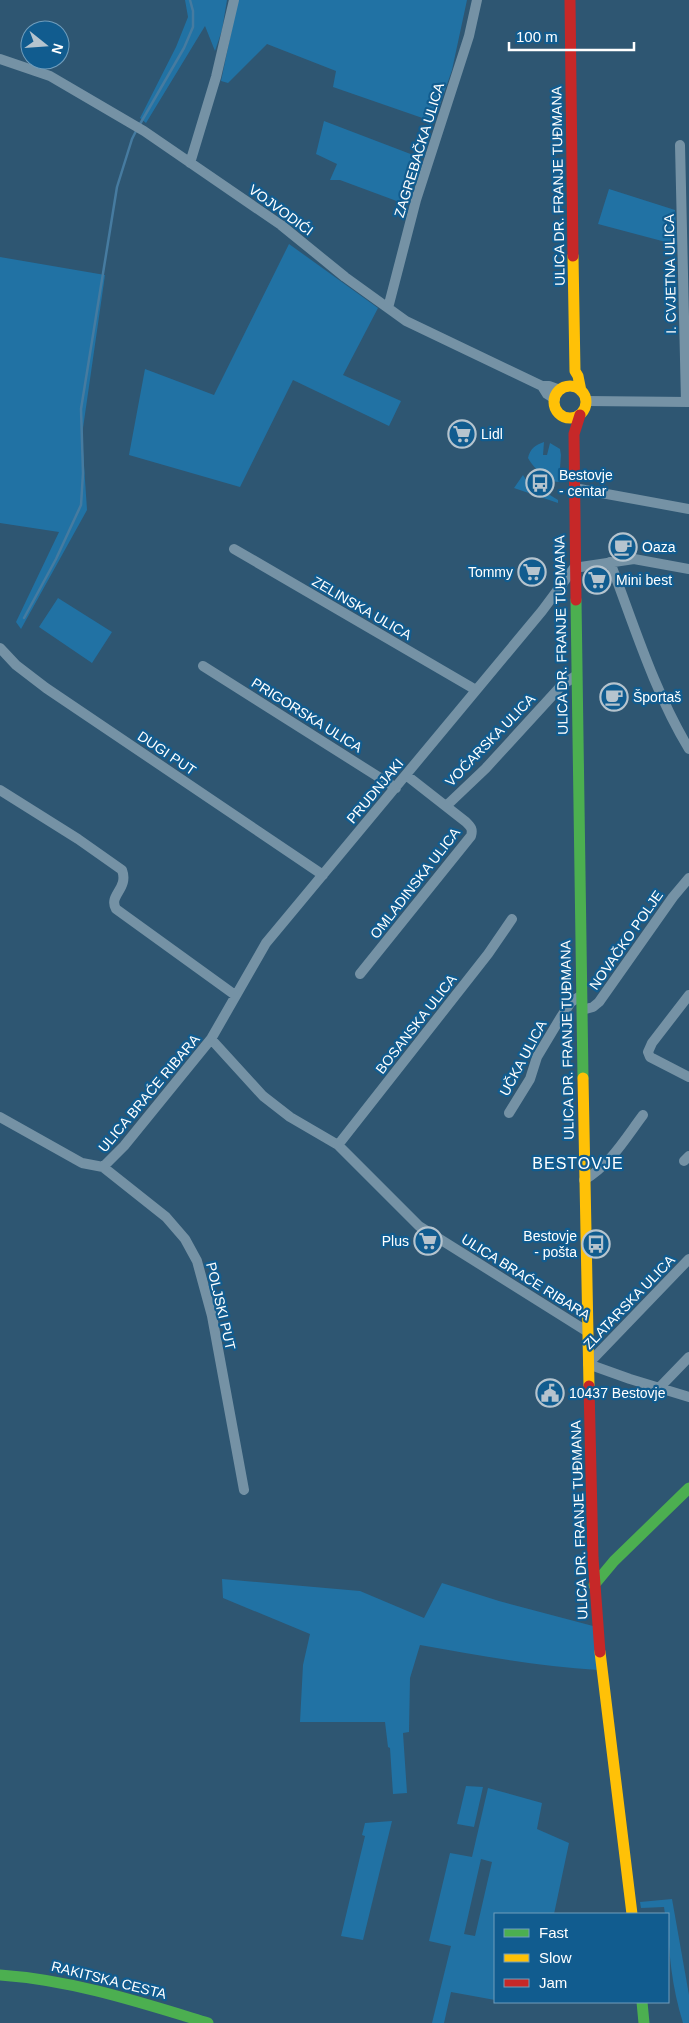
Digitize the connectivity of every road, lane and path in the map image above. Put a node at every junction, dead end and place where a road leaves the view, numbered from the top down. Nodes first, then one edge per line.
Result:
1 (234, 0) edge
2 (477, 0) edge
3 (570, 0) edge
4 (0, 59) edge
5 (680, 145) dead end
6 (190, 163) junction
7 (686, 189) edge
8 (388, 308) junction
9 (575, 371) junction
10 (560, 392) junction
11 (584, 396) junction
12 (687, 402) edge
13 (580, 415) junction
14 (562, 416) junction
15 (574, 434) junction
16 (574, 488) junction
17 (689, 509) edge
18 (234, 548) dead end
19 (610, 562) junction
20 (574, 568) junction
21 (689, 569) edge
22 (2, 655) edge
23 (203, 666) dead end
24 (577, 675) junction
25 (476, 690) junction
26 (689, 749) edge
27 (406, 775) junction
28 (396, 788) junction
29 (0, 790) edge
30 (446, 806) junction
31 (323, 875) junction
32 (689, 878) edge
33 (512, 919) dead end
34 (360, 974) dead end
35 (235, 995) junction
36 (582, 995) junction
37 (689, 995) edge
38 (582, 1010) junction
39 (211, 1039) junction
40 (689, 1077) edge
41 (509, 1113) dead end
42 (643, 1116) dead end
43 (0, 1118) edge
44 (338, 1145) junction
45 (103, 1167) junction
46 (584, 1180) junction
47 (689, 1259) edge
48 (588, 1332) junction
49 (689, 1357) edge
50 (588, 1364) junction
51 (660, 1387) junction
52 (689, 1397) edge
53 (689, 1488) edge
54 (244, 1490) dead end
55 (594, 1585) junction
56 (632, 1913) edge
57 (0, 1975) edge
58 (642, 2003) edge
59 (208, 2023) edge
60 (644, 2023) edge

1 - 6 street
2 - 8 street, ZAGREBAČKA ULICA
3 - 9 main road, ULICA DR. FRANJE TUĐMANA
4 - 6 street, VOJVODIĆI
5 - 7 street, I. CVJETNA ULICA
6 - 8 street, VOJVODIĆI
7 - 12 street, I. CVJETNA ULICA
8 - 10 street, VOJVODIĆI
9 - 10 main road, ULICA DR. FRANJE TUĐMANA
9 - 11 main road, ULICA DR. FRANJE TUĐMANA
10 - 11 main road
10 - 14 main road
11 - 12 street
11 - 13 main road
13 - 14 main road
13 - 15 main road, ULICA DR. FRANJE TUĐMANA
14 - 15 main road
15 - 16 main road, ULICA DR. FRANJE TUĐMANA
16 - 17 street
16 - 20 main road, ULICA DR. FRANJE TUĐMANA
18 - 25 street, ZELINSKA ULICA
19 - 20 street
19 - 21 street
19 - 26 street
20 - 24 main road, ULICA DR. FRANJE TUĐMANA
20 - 25 street, PRUDNJAKI
22 - 31 street, DUGI PUT
23 - 28 street, PRIGORSKA ULICA
24 - 30 street, VOĆARSKA ULICA
24 - 36 main road, ULICA DR. FRANJE TUĐMANA
25 - 27 street, PRUDNJAKI
27 - 28 street, PRUDNJAKI
27 - 30 street, OMLADINSKA ULICA
28 - 31 street, PRUDNJAKI
29 - 35 street
30 - 34 street, OMLADINSKA ULICA
31 - 35 street, PRUDNJAKI
32 - 38 street, NOVAČKO POLJE
33 - 44 street, BOSANSKA ULICA
35 - 39 street, PRUDNJAKI
36 - 38 main road, ULICA DR. FRANJE TUĐMANA
36 - 41 street, UČKA ULICA
37 - 40 street
38 - 46 main road, ULICA DR. FRANJE TUĐMANA
39 - 44 street, ULICA BRAĆE RIBARA
39 - 45 street, ULICA BRAĆE RIBARA
42 - 46 street
43 - 45 street, ULICA BRAĆE RIBARA
44 - 48 street, ULICA BRAĆE RIBARA
45 - 54 street, POLJSKI PUT
46 - 48 main road, ULICA DR. FRANJE TUĐMANA
47 - 50 street, ZLATARSKA ULICA
48 - 50 main road, ULICA DR. FRANJE TUĐMANA
49 - 51 street
50 - 51 street
50 - 55 main road, ULICA DR. FRANJE TUĐMANA
51 - 52 street
53 - 55 main road
55 - 56 main road, ULICA DR. FRANJE TUĐMANA
57 - 59 main road, RAKITSKA CESTA
58 - 60 main road

